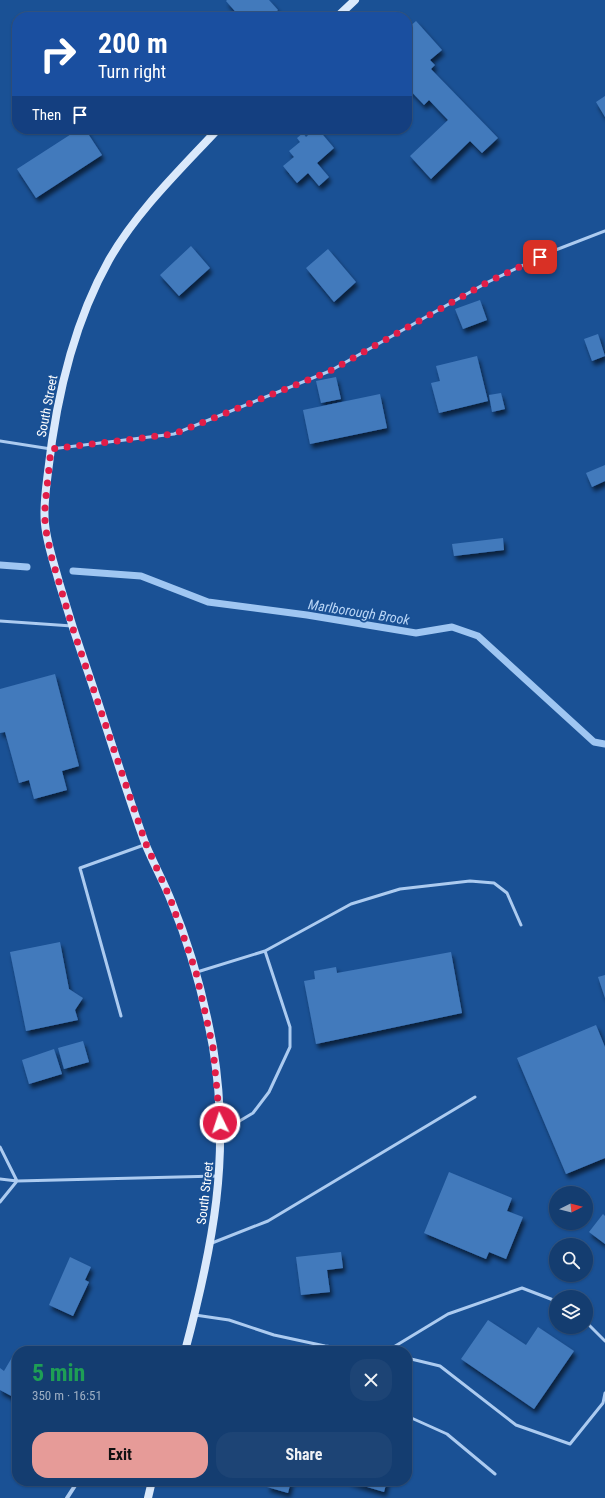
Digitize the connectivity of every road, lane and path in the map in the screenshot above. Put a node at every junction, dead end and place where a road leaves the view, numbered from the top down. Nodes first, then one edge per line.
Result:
1 (355, 0) edge
2 (342, 12) edge
3 (213, 134) edge
4 (605, 231) edge
5 (0, 441) edge
6 (51, 449) junction
7 (0, 621) edge
8 (72, 626) junction
9 (146, 844) junction
10 (521, 925) dead end
11 (265, 951) junction
12 (196, 972) junction
13 (120, 1016) dead end
14 (476, 1097) dead end
15 (221, 1132) junction
16 (0, 1147) edge
17 (220, 1176) junction
18 (0, 1179) edge
19 (16, 1181) junction
20 (0, 1202) edge
21 (210, 1244) junction
22 (549, 1298) edge
23 (195, 1315) junction
24 (593, 1329) edge
25 (605, 1341) edge
26 (187, 1346) edge
27 (332, 1346) edge
28 (395, 1346) edge
29 (412, 1359) edge
30 (605, 1393) edge
31 (412, 1418) edge
32 (495, 1474) dead end
33 (75, 1486) edge
34 (151, 1486) edge
35 (67, 1498) edge
36 (148, 1498) edge

1 - 2 main road
3 - 6 main road, South Street
4 - 6 lane
5 - 6 lane
6 - 8 main road, South Street
7 - 8 lane
8 - 9 main road, South Street
9 - 12 main road, South Street
9 - 13 lane
10 - 11 lane
11 - 12 lane
11 - 15 lane
12 - 15 main road, South Street
14 - 21 lane
15 - 17 main road, South Street
16 - 19 lane
17 - 19 lane
17 - 21 main road, South Street
18 - 19 lane
19 - 20 lane
21 - 23 main road, South Street
22 - 28 lane
23 - 26 main road, South Street
23 - 27 lane
24 - 25 lane
29 - 30 lane
31 - 32 lane
33 - 35 street
34 - 36 main road

